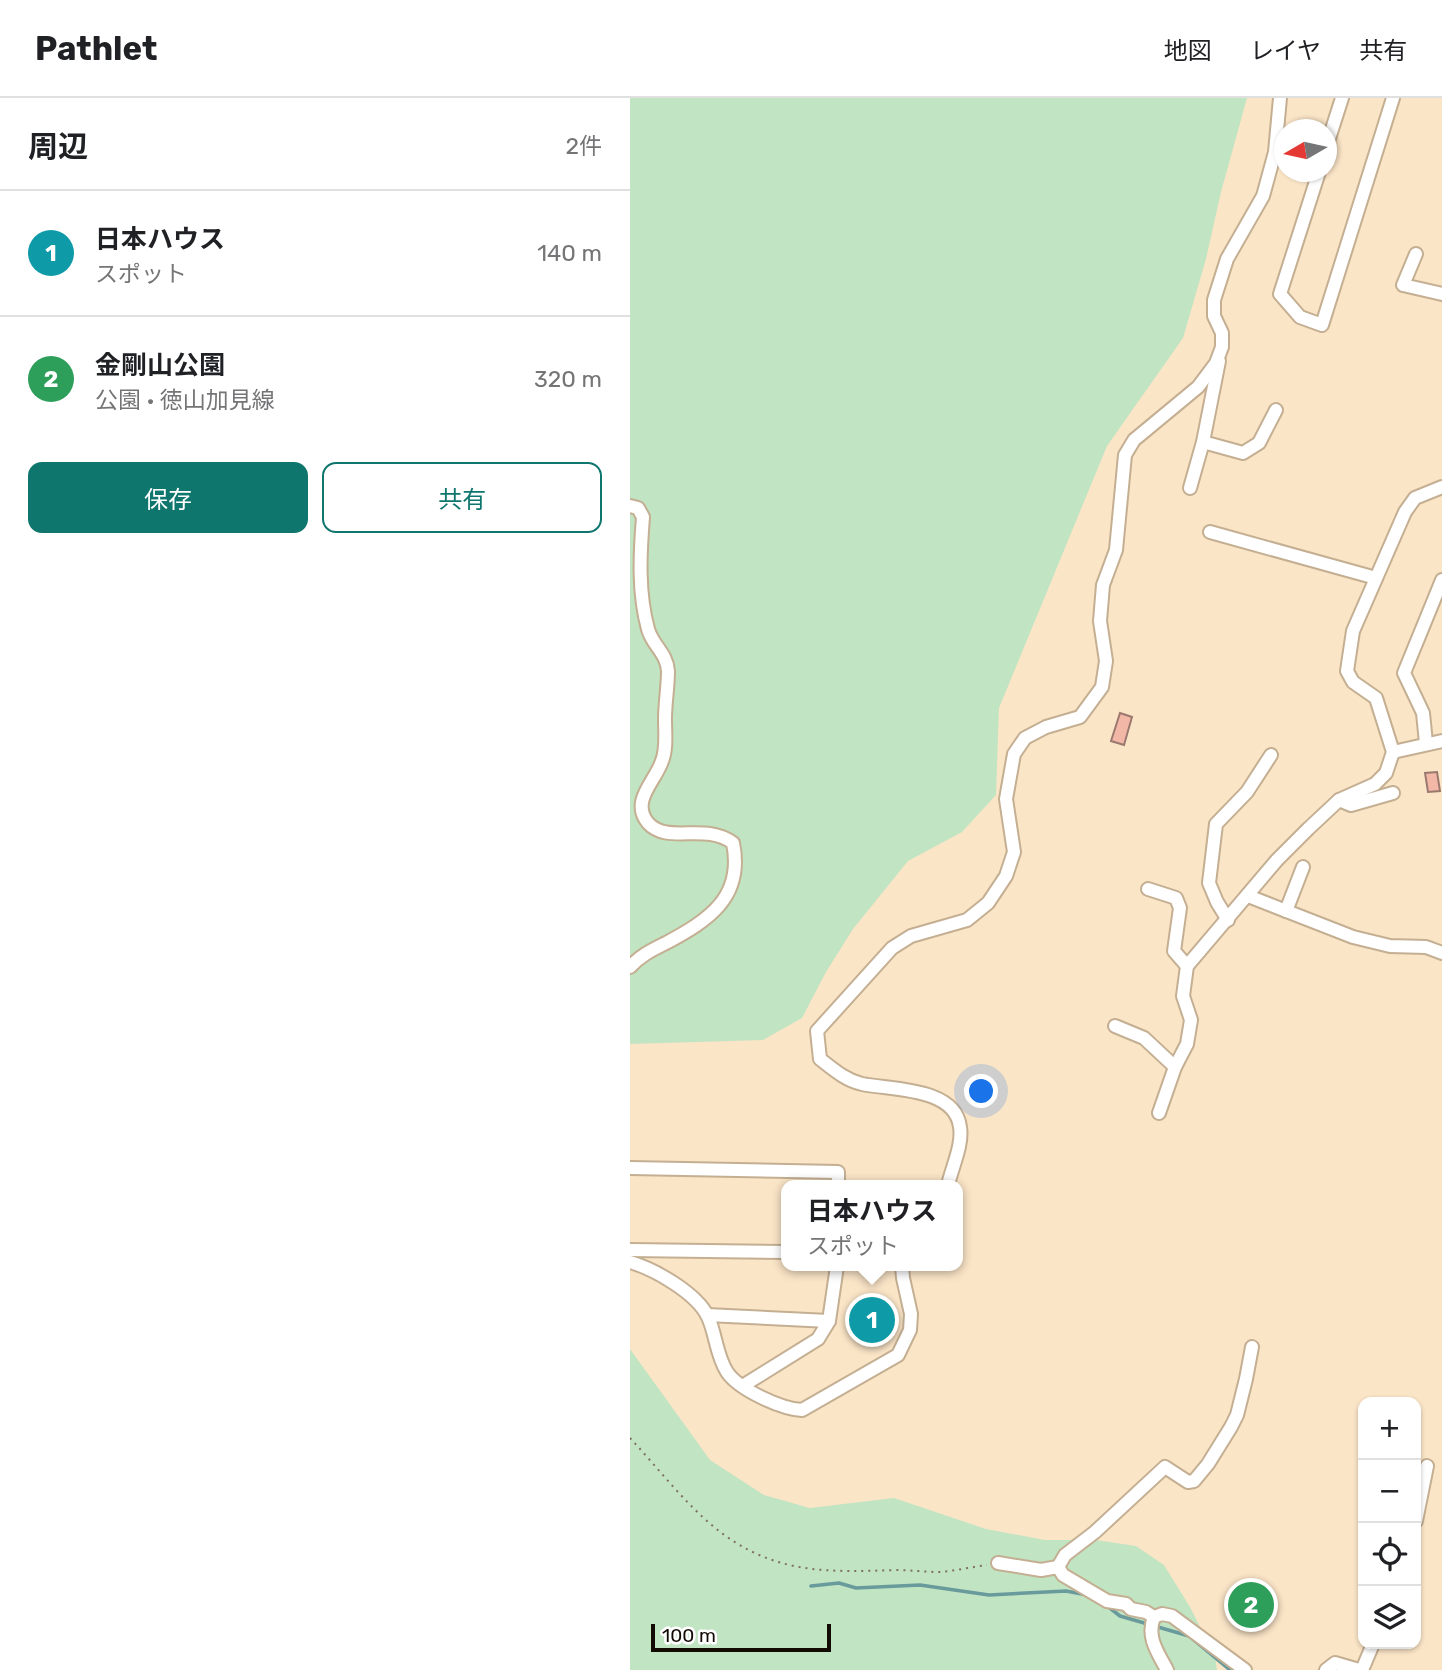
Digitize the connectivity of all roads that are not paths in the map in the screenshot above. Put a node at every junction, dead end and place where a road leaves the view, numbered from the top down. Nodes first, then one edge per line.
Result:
1 (1280, 98) edge
2 (1342, 98) edge
3 (1393, 98) edge
4 (1335, 119) edge
5 (1316, 182) edge
6 (1416, 254) dead end
7 (1442, 294) edge
8 (1222, 347) junction
9 (1276, 410) dead end
10 (1203, 442) junction
11 (1442, 486) edge
12 (1190, 488) dead end
13 (630, 506) edge
14 (1210, 531) dead end
15 (1376, 578) junction
16 (1442, 580) edge
17 (1442, 741) edge
18 (1426, 743) junction
19 (1393, 752) junction
20 (1271, 755) dead end
21 (1393, 793) dead end
22 (1339, 800) junction
23 (1303, 867) dead end
24 (1148, 890) dead end
25 (1248, 896) junction
26 (1286, 911) junction
27 (1228, 920) junction
28 (1442, 953) edge
29 (1187, 966) junction
30 (630, 967) edge
31 (1115, 1026) dead end
32 (1175, 1067) junction
33 (1158, 1113) dead end
34 (630, 1168) edge
35 (838, 1180) edge
36 (950, 1180) edge
37 (630, 1250) edge
38 (781, 1252) edge
39 (630, 1262) edge
40 (836, 1271) edge
41 (903, 1271) edge
42 (707, 1315) junction
43 (829, 1321) junction
44 (1251, 1347) dead end
45 (744, 1385) junction
46 (1427, 1466) dead end
47 (1421, 1496) edge
48 (998, 1563) road end
49 (1058, 1567) junction
50 (1154, 1617) junction
51 (1370, 1649) edge
52 (1167, 1670) edge
53 (1245, 1670) edge
54 (1326, 1670) edge
55 (1360, 1670) edge

1 - 8 street
2 - 4 street
3 - 5 street
6 - 7 street
8 - 10 street
8 - 36 street
9 - 10 street
10 - 12 street
11 - 15 street
13 - 30 street
14 - 15 street
15 - 19 street
16 - 18 street
17 - 18 street
18 - 19 street
19 - 22 street
20 - 27 street
21 - 22 street
22 - 25 street
23 - 26 street
24 - 29 street
25 - 26 street
25 - 27 street
26 - 28 street
27 - 29 street
29 - 32 street
31 - 32 street
32 - 33 street
34 - 35 street
37 - 38 street
39 - 42 street
40 - 43 street
41 - 45 street
42 - 43 street
42 - 45 street
43 - 45 street
44 - 49 street
46 - 47 street
48 - 49 street
49 - 50 street
50 - 52 street
50 - 53 street
51 - 55 street
54 - 55 street

